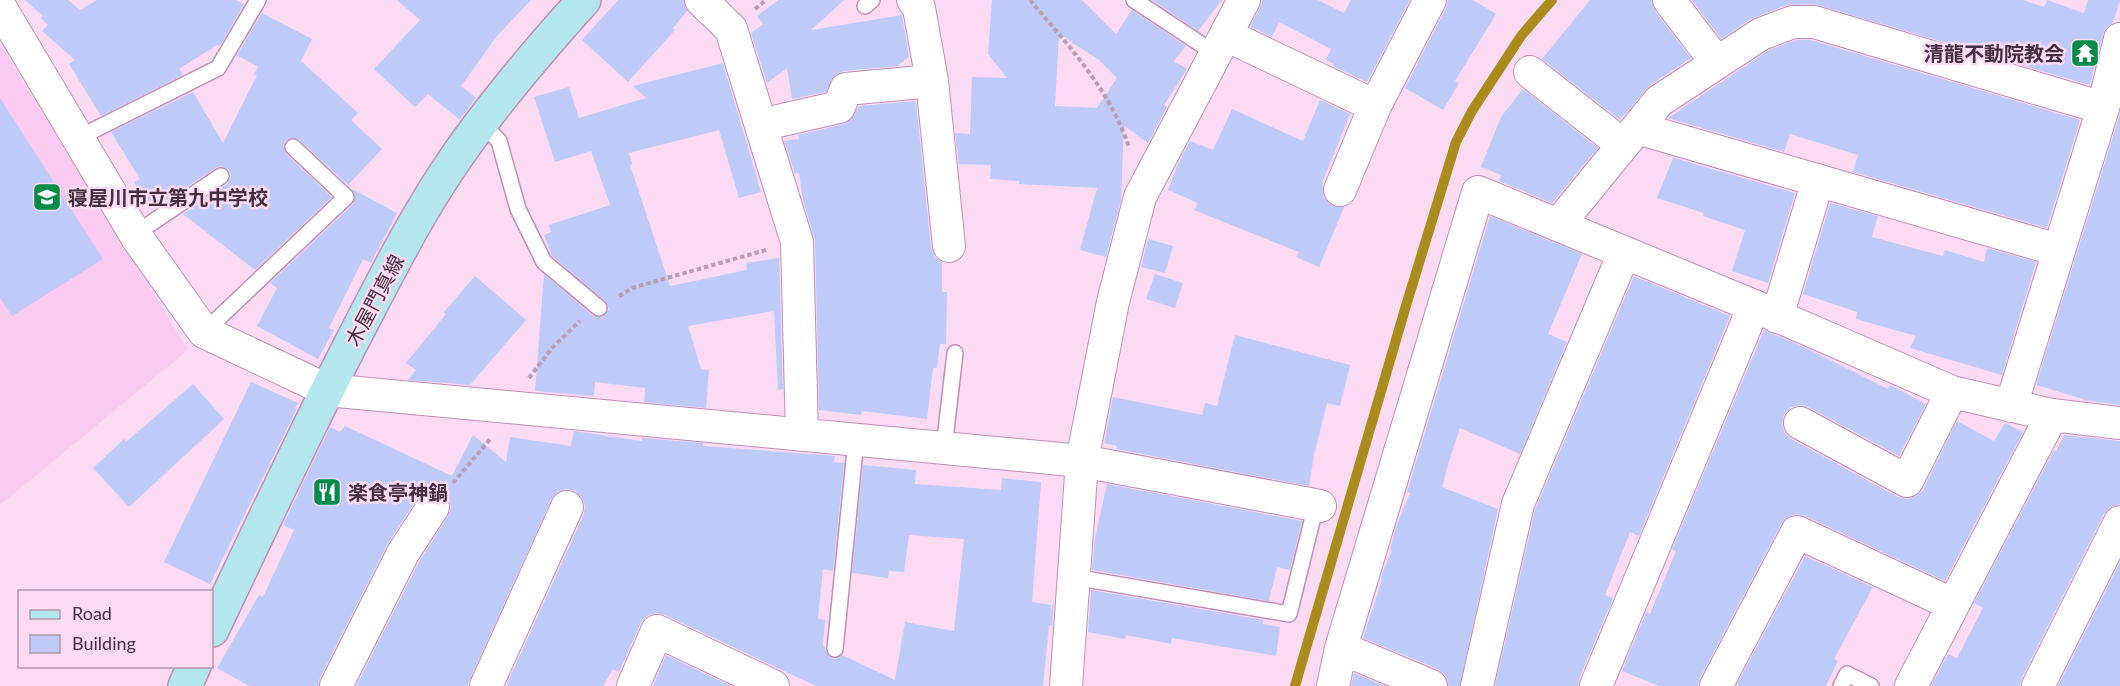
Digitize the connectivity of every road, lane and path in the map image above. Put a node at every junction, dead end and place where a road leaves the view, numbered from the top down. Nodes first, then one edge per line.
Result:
1 (258, 0) edge
2 (584, 0) edge
3 (701, 0) edge
4 (913, 0) edge
5 (1030, 0) edge
6 (1134, 0) edge
7 (1244, 0) edge
8 (1430, 0) edge
9 (1669, 0) edge
10 (5, 6) edge
11 (1221, 44) junction
12 (2119, 44) edge
13 (1717, 63) junction
14 (1530, 72) dead end
15 (932, 81) junction
16 (2109, 104) edge
17 (1375, 106) junction
18 (482, 123) junction
19 (761, 125) junction
20 (1630, 136) junction
21 (78, 138) junction
22 (293, 147) dead end
23 (221, 176) dead end
24 (1818, 180) junction
25 (1340, 190) dead end
26 (1140, 197) junction
27 (1558, 225) junction
28 (135, 234) junction
29 (796, 242) junction
30 (949, 246) dead end
31 (2058, 250) junction
32 (1624, 253) junction
33 (598, 308) junction
34 (1765, 311) junction
35 (204, 332) junction
36 (955, 353) dead end
37 (327, 390) junction
38 (1952, 392) junction
39 (2011, 406) junction
40 (511, 408) junction
41 (2052, 415) junction
42 (1800, 423) dead end
43 (2120, 423) edge
44 (802, 435) junction
45 (856, 440) junction
46 (944, 448) junction
47 (1082, 460) junction
48 (1318, 506) joint
49 (433, 507) joint
50 (567, 507) dead end
51 (2120, 522) edge
52 (1074, 577) junction
53 (1952, 604) junction
54 (213, 628) edge
55 (1341, 648) junction
56 (835, 649) dead end
57 (193, 668) edge
58 (185, 686) edge
59 (336, 686) edge
60 (486, 686) edge
61 (633, 686) edge
62 (773, 686) edge
63 (1066, 686) edge
64 (1333, 686) edge
65 (1431, 686) edge
66 (1477, 686) edge
67 (1596, 686) edge
68 (1716, 686) edge
69 (1841, 686) edge
70 (1871, 686) edge
71 (1911, 686) edge
72 (2038, 686) edge

1 - 21 lane
2 - 18 main road, 木屋門真線
3 - 19 street
4 - 15 street
5 - 26 path
6 - 11 lane
7 - 11 street
8 - 17 street
9 - 13 street
10 - 21 street
11 - 17 street
11 - 26 street
12 - 16 street
13 - 16 street
13 - 20 street
14 - 20 street
15 - 19 street
15 - 30 street
16 - 31 street
17 - 25 street
18 - 33 lane
18 - 37 main road, 木屋門真線
19 - 29 street
20 - 24 street
20 - 27 street
21 - 28 street
22 - 35 lane
23 - 28 lane
24 - 31 street
24 - 34 street
26 - 47 street
27 - 32 street
27 - 55 street
28 - 35 street
29 - 33 path
29 - 44 street
31 - 39 street
32 - 34 street
32 - 66 street
33 - 40 path
34 - 38 street
34 - 67 street
35 - 37 street
36 - 46 lane
37 - 40 street
37 - 54 main road, 木屋門真線
38 - 39 street
38 - 42 street
39 - 41 street
40 - 44 street
40 - 49 path
41 - 43 street
41 - 53 street
44 - 45 street
45 - 46 street
45 - 56 lane
46 - 47 street
47 - 48 street
47 - 52 street
48 - 52 lane
49 - 59 street
50 - 60 street
51 - 72 street
52 - 63 street
53 - 68 street
53 - 71 street
55 - 64 street
55 - 65 street
57 - 58 main road
61 - 62 street
69 - 70 lane

